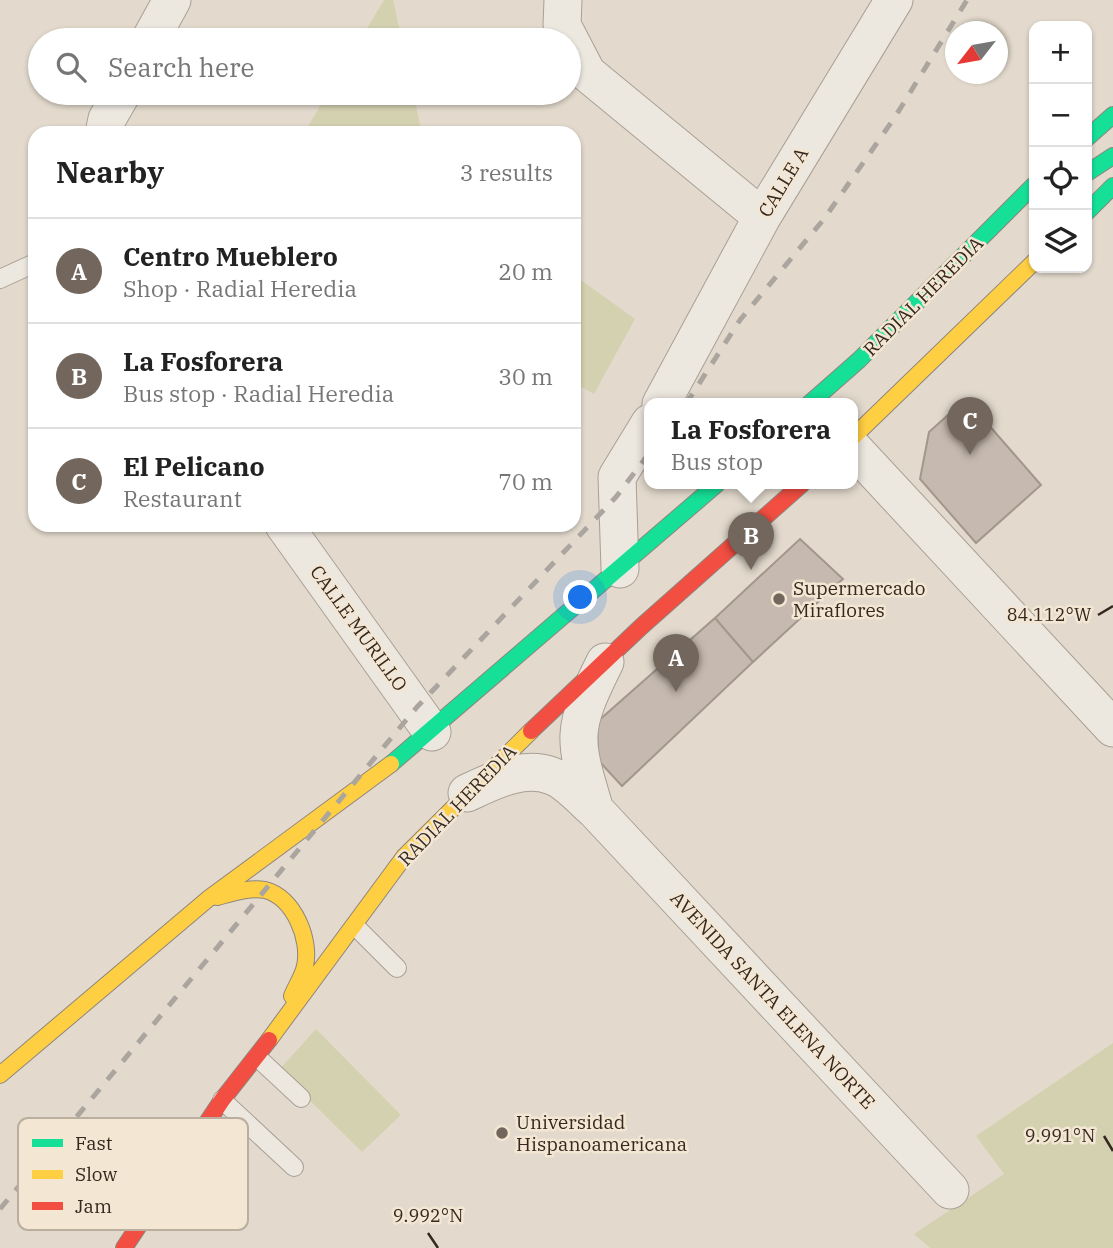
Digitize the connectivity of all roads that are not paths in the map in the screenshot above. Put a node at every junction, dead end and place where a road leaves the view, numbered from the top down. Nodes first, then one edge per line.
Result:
1 (172, 0) edge
2 (563, 0) edge
3 (894, 0) edge
4 (157, 28) edge
5 (564, 28) edge
6 (581, 61) edge
7 (115, 105) edge
8 (1113, 115) edge
9 (106, 126) edge
10 (1092, 134) edge
11 (1113, 156) edge
12 (1092, 170) edge
13 (1113, 186) edge
14 (1029, 190) edge
15 (1089, 210) edge
16 (762, 217) junction
17 (28, 266) edge
18 (1029, 267) edge
19 (973, 270) dead end
20 (0, 279) edge
21 (859, 360) junction
22 (682, 369) junction
23 (665, 398) edge
24 (692, 398) edge
25 (816, 398) edge
26 (644, 431) edge
27 (858, 432) edge
28 (858, 453) edge
29 (720, 489) edge
30 (796, 489) edge
31 (289, 532) edge
32 (712, 544) dead end
33 (620, 569) junction
34 (606, 660) junction
35 (1113, 728) edge
36 (432, 732) junction
37 (463, 795) junction
38 (596, 810) junction
39 (208, 900) junction
40 (355, 926) junction
41 (397, 968) dead end
42 (282, 1020) junction
43 (257, 1058) junction
44 (0, 1075) edge
45 (300, 1098) dead end
46 (222, 1100) junction
47 (210, 1118) edge
48 (241, 1118) edge
49 (248, 1124) edge
50 (294, 1167) dead end
51 (950, 1190) dead end
52 (136, 1230) edge
53 (124, 1248) edge

1 - 4 street
2 - 5 street
3 - 16 street, CALLE A
6 - 16 street
7 - 9 street
8 - 10 main road
11 - 12 main road
13 - 15 main road
14 - 21 main road, RADIAL HEREDIA
16 - 22 street, CALLE A
17 - 20 lane
18 - 27 main road
19 - 21 main road
21 - 25 main road, RADIAL HEREDIA
22 - 23 street, CALLE A
22 - 24 street
26 - 33 street
28 - 35 street
29 - 33 main road
30 - 34 main road, RADIAL HEREDIA
31 - 36 street, CALLE MURILLO
32 - 37 main road
33 - 36 main road
34 - 37 main road, RADIAL HEREDIA
34 - 38 street, AVENIDA SANTA ELENA NORTE
36 - 39 main road
37 - 38 street, AVENIDA SANTA ELENA NORTE
37 - 40 main road, RADIAL HEREDIA
38 - 51 street, AVENIDA SANTA ELENA NORTE
39 - 42 main road
39 - 44 main road
40 - 41 lane
40 - 42 main road, RADIAL HEREDIA
42 - 43 main road, RADIAL HEREDIA
43 - 45 lane
43 - 46 main road, RADIAL HEREDIA
46 - 47 main road, RADIAL HEREDIA
46 - 48 lane
49 - 50 lane
52 - 53 main road, RADIAL HEREDIA

